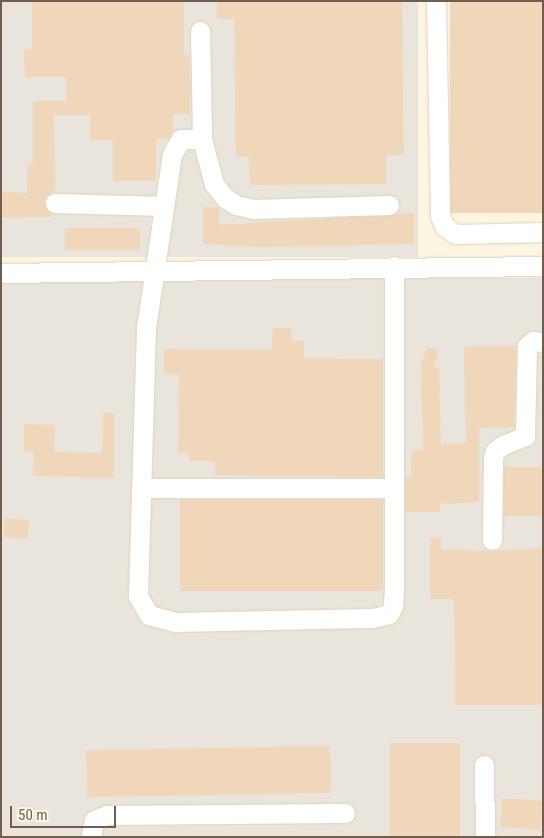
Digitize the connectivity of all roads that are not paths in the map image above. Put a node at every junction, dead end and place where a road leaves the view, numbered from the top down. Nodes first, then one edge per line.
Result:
1 (436, 1) edge
2 (200, 31) dead end
3 (202, 139) junction
4 (56, 203) dead end
5 (389, 205) dead end
6 (164, 206) junction
7 (543, 232) edge
8 (394, 266) junction
9 (543, 266) edge
10 (154, 270) junction
11 (1, 272) edge
12 (543, 342) edge
13 (142, 488) junction
14 (393, 488) junction
15 (492, 540) dead end
16 (484, 765) dead end
17 (345, 813) dead end
18 (91, 837) edge
19 (485, 837) edge

1 - 7 lane
2 - 3 lane
3 - 5 lane
3 - 6 lane
4 - 6 lane
6 - 10 lane
8 - 9 lane
8 - 10 lane
8 - 14 lane
10 - 11 lane
10 - 13 lane
12 - 15 lane
13 - 14 lane
13 - 14 lane
16 - 19 lane
17 - 18 lane

